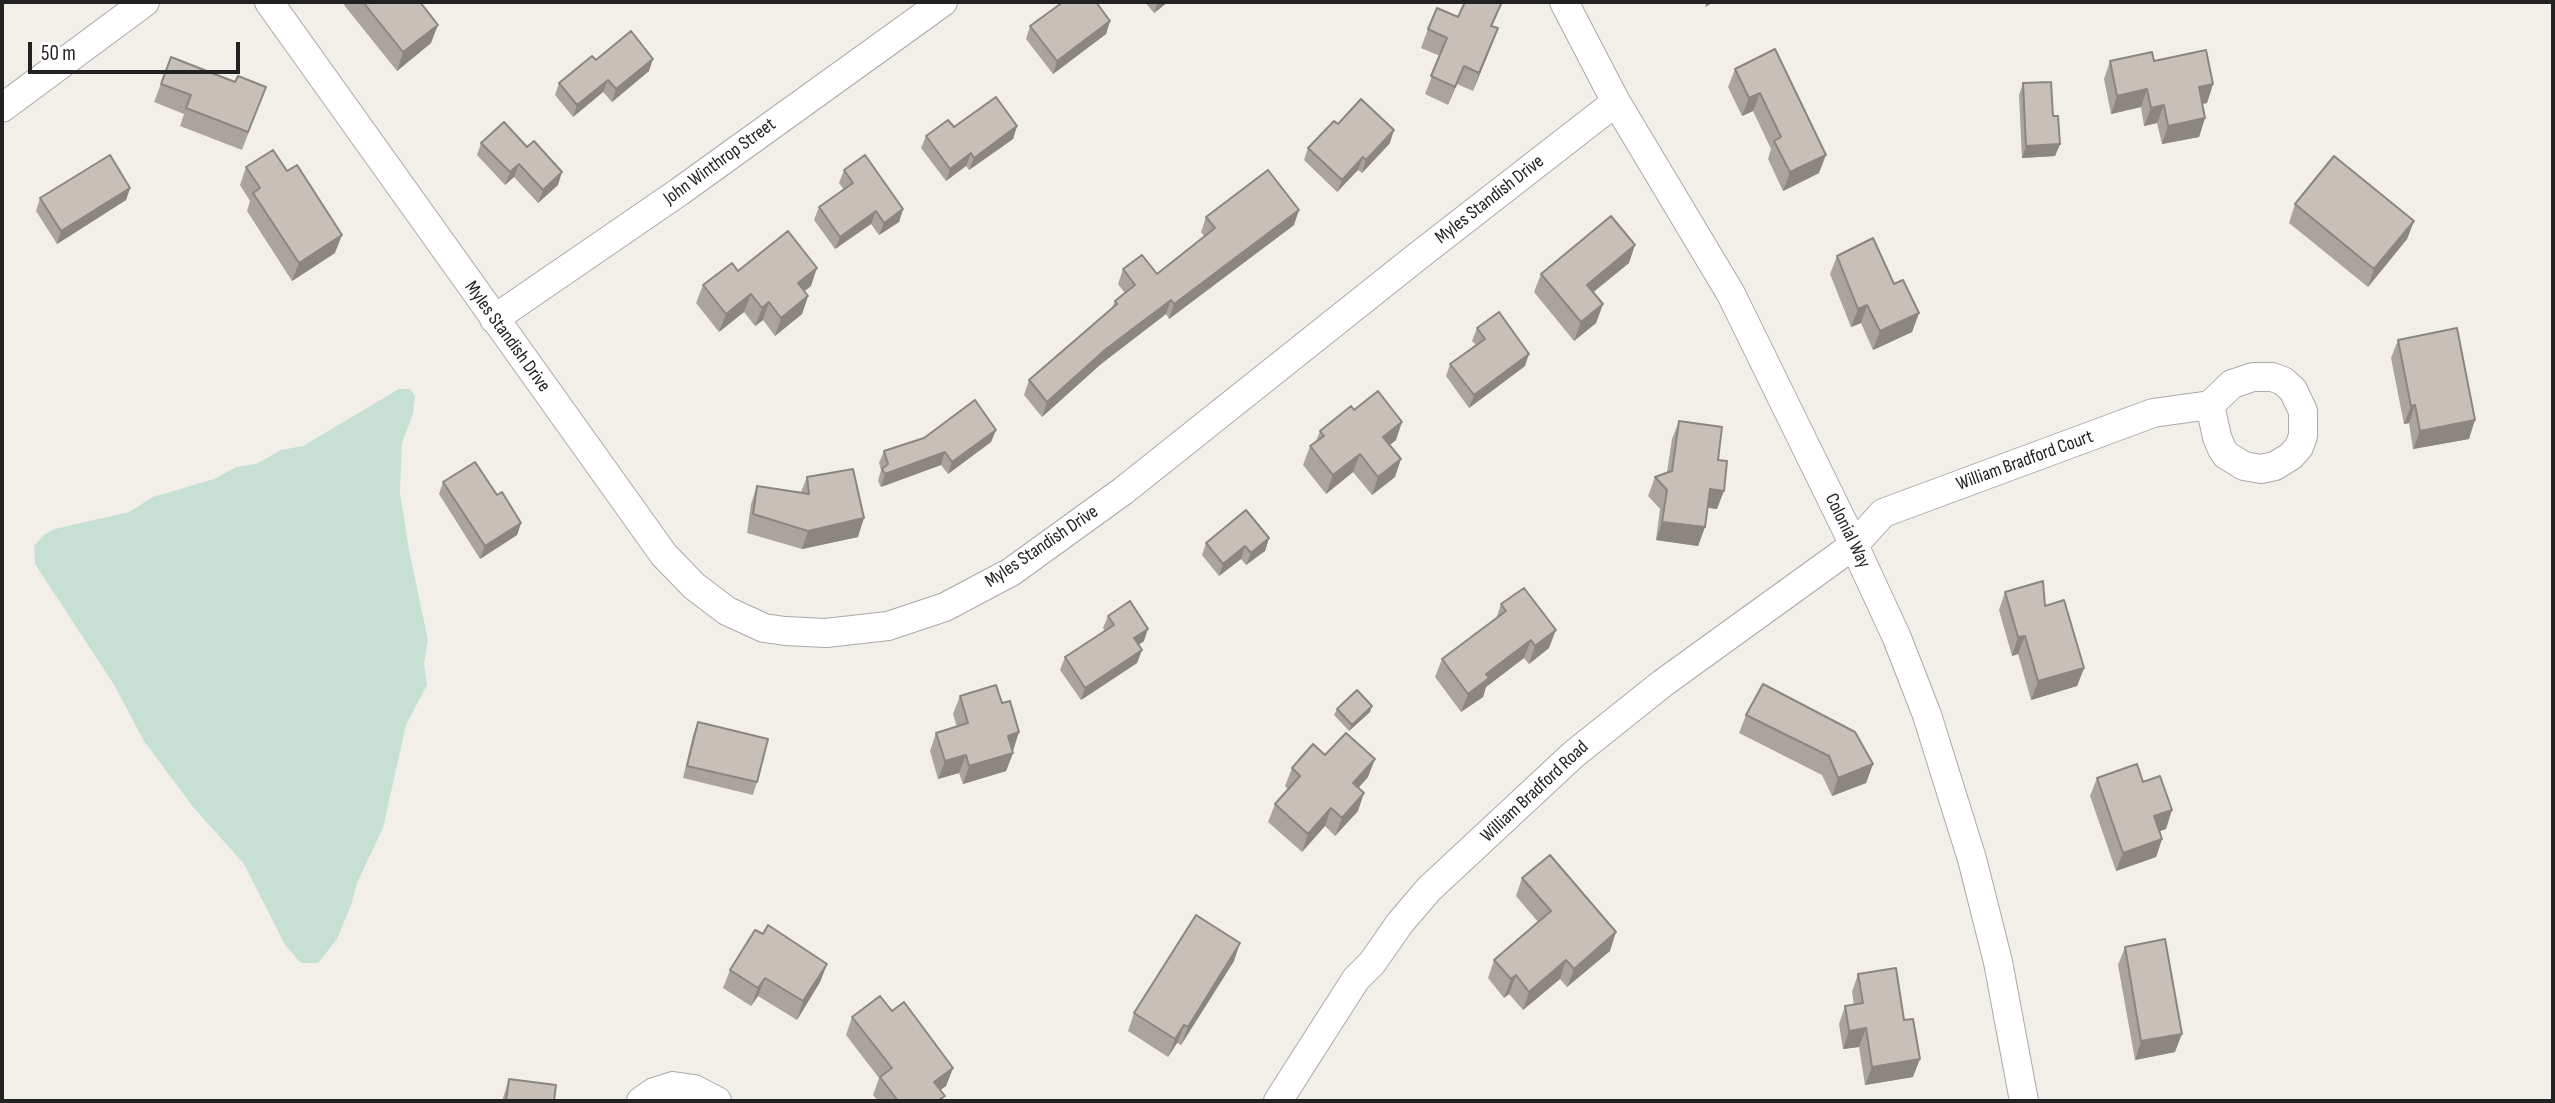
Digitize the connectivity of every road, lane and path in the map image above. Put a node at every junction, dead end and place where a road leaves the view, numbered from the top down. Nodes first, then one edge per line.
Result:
1 (145, 2) edge
2 (269, 2) edge
3 (943, 2) edge
4 (1564, 2) edge
5 (1616, 102) junction
6 (2, 108) edge
7 (494, 320) junction
8 (2210, 405) dead end
9 (1854, 545) junction
10 (641, 1101) edge
11 (717, 1101) edge
12 (1278, 1101) edge
13 (2024, 1101) edge

1 - 6 street
2 - 7 street, Myles Standish Drive
3 - 7 street, John Winthrop Street
4 - 5 street, Colonial Way
5 - 7 street, Myles Standish Drive
5 - 9 street, Colonial Way
8 - 9 street, William Bradford Court
9 - 12 street, William Bradford Road
9 - 13 street, Colonial Way
10 - 11 street

